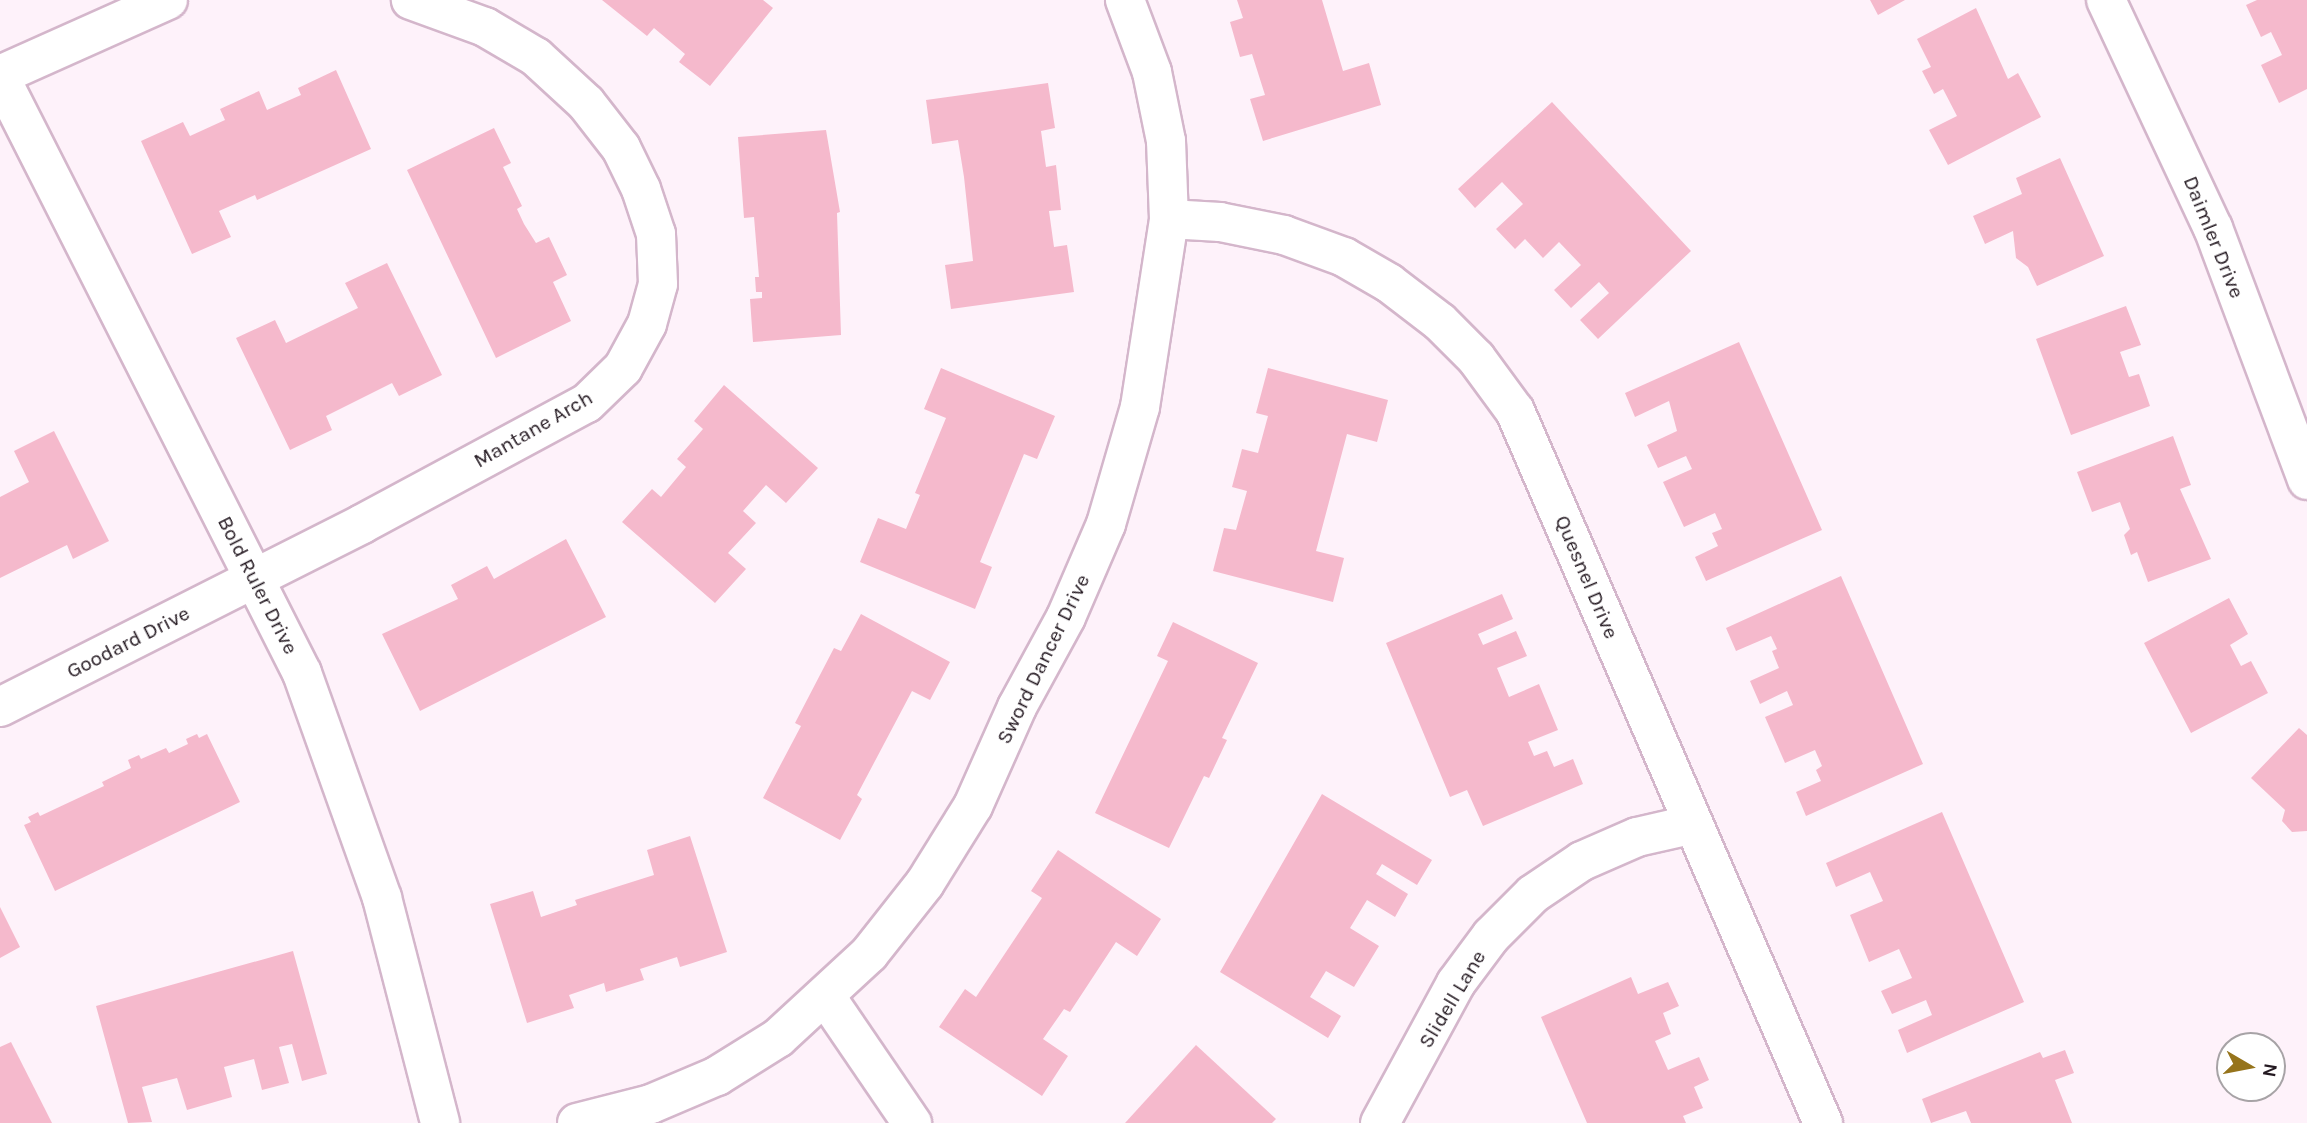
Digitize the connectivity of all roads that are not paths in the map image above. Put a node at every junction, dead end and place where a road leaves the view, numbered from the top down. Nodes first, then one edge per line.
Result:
1 (168, 0) edge
2 (411, 0) edge
3 (1125, 0) edge
4 (2106, 0) edge
5 (0, 76) edge
6 (1169, 219) junction
7 (2307, 480) edge
8 (256, 577) junction
9 (0, 707) edge
10 (1694, 824) junction
11 (826, 997) junction
12 (440, 1123) edge
13 (577, 1123) edge
14 (912, 1123) edge
15 (1380, 1123) edge
16 (1823, 1123) edge

1 - 5 street
2 - 8 street, Mantane Arch
3 - 6 street, Sword Dancer Drive
4 - 7 street, Daimler Drive
5 - 8 street, Bold Ruler Drive
6 - 10 street, Quesnel Drive
6 - 11 street, Sword Dancer Drive
8 - 9 street, Goodard Drive
8 - 12 street, Bold Ruler Drive
10 - 15 street, Slidell Lane
10 - 16 street, Quesnel Drive
11 - 13 street, Sword Dancer Drive
11 - 14 street

